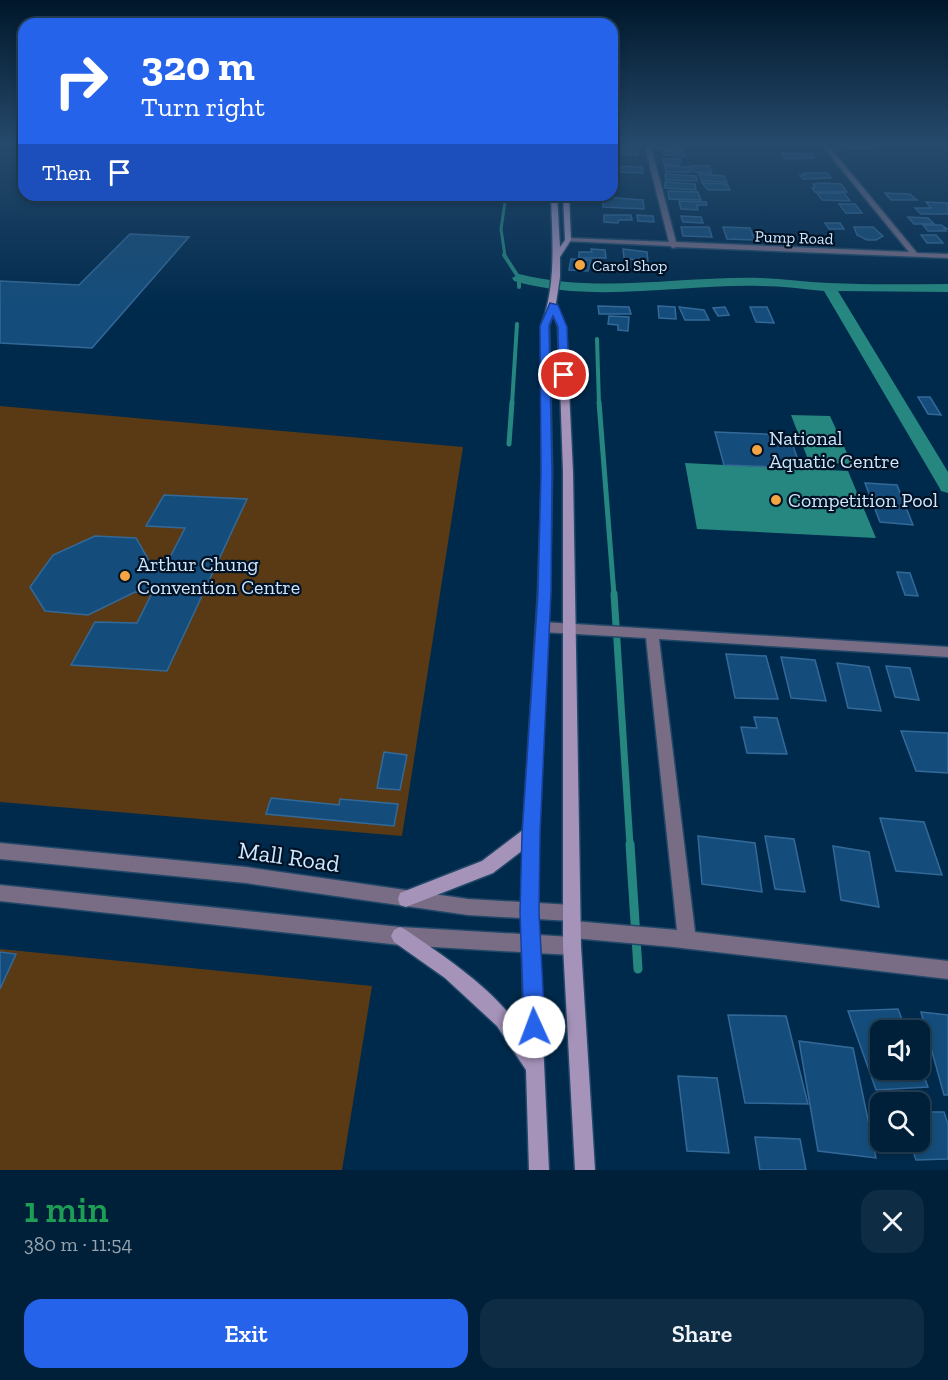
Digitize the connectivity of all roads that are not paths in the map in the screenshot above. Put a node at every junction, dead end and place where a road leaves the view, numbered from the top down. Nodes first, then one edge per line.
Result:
1 (661, 198) edge
2 (868, 198) edge
3 (555, 201) edge
4 (566, 201) edge
5 (568, 240) junction
6 (673, 246) junction
7 (915, 255) junction
8 (948, 256) edge
9 (558, 257) junction
10 (554, 303) junction
11 (542, 627) junction
12 (568, 629) junction
13 (652, 634) junction
14 (948, 652) edge
15 (531, 834) junction
16 (0, 851) edge
17 (0, 893) edge
18 (406, 899) junction
19 (530, 912) junction
20 (572, 929) junction
21 (400, 936) junction
22 (680, 939) junction
23 (531, 945) junction
24 (948, 970) edge
25 (536, 1069) junction
26 (539, 1170) edge
27 (585, 1170) edge

1 - 6 street
2 - 7 street
3 - 9 main road
4 - 5 main road
5 - 6 street, Pump Road
5 - 9 main road
6 - 7 street, Pump Road
7 - 8 street, Pump Road
9 - 10 main road
10 - 11 main road
10 - 12 main road
11 - 12 street
11 - 15 main road
12 - 13 street
12 - 20 main road
13 - 14 street
13 - 22 street
15 - 18 main road
15 - 19 main road
16 - 18 street, Mall Road
17 - 21 street
18 - 19 street, Mall Road
19 - 20 street, Mall Road
19 - 23 main road
20 - 22 street
20 - 23 street
20 - 27 main road
21 - 23 street
21 - 25 main road
22 - 24 street
23 - 25 main road
25 - 26 main road

